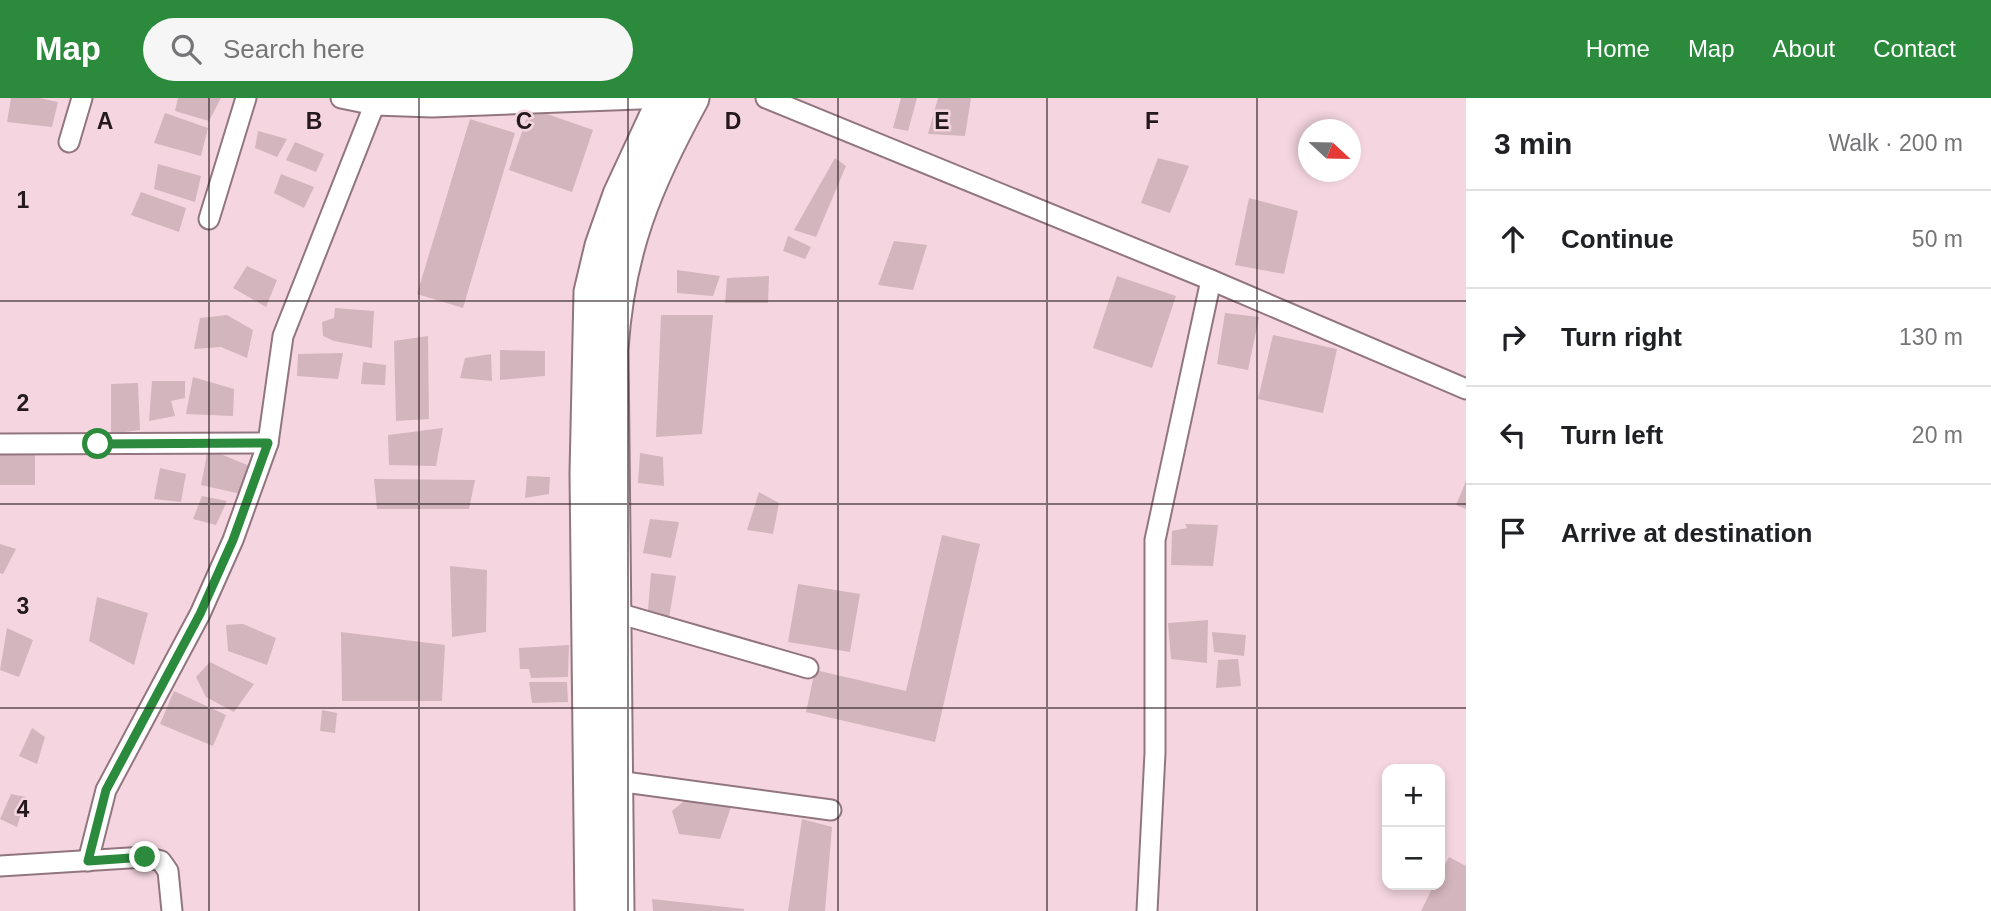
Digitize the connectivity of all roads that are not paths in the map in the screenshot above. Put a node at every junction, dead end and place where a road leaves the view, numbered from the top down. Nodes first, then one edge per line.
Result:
1 (82, 98) edge
2 (246, 98) edge
3 (341, 98) edge
4 (665, 98) edge
5 (692, 98) edge
6 (766, 98) edge
7 (376, 101) edge
8 (69, 142) dead end
9 (209, 219) dead end
10 (1211, 280) junction
11 (1466, 389) edge
12 (268, 443) junction
13 (0, 444) edge
14 (602, 608) junction
15 (808, 668) dead end
16 (617, 781) junction
17 (831, 810) dead end
18 (88, 861) junction
19 (0, 866) edge
20 (172, 911) edge
21 (592, 911) edge
22 (617, 911) edge
23 (1147, 911) edge

1 - 8 street
2 - 9 street
3 - 7 street
4 - 7 street
4 - 14 highway
5 - 14 highway
6 - 10 street
7 - 12 street
10 - 11 street
10 - 23 street
12 - 13 street
12 - 18 street
14 - 15 street
14 - 16 highway
14 - 21 highway
16 - 17 street
16 - 22 highway
18 - 19 street
18 - 20 street

